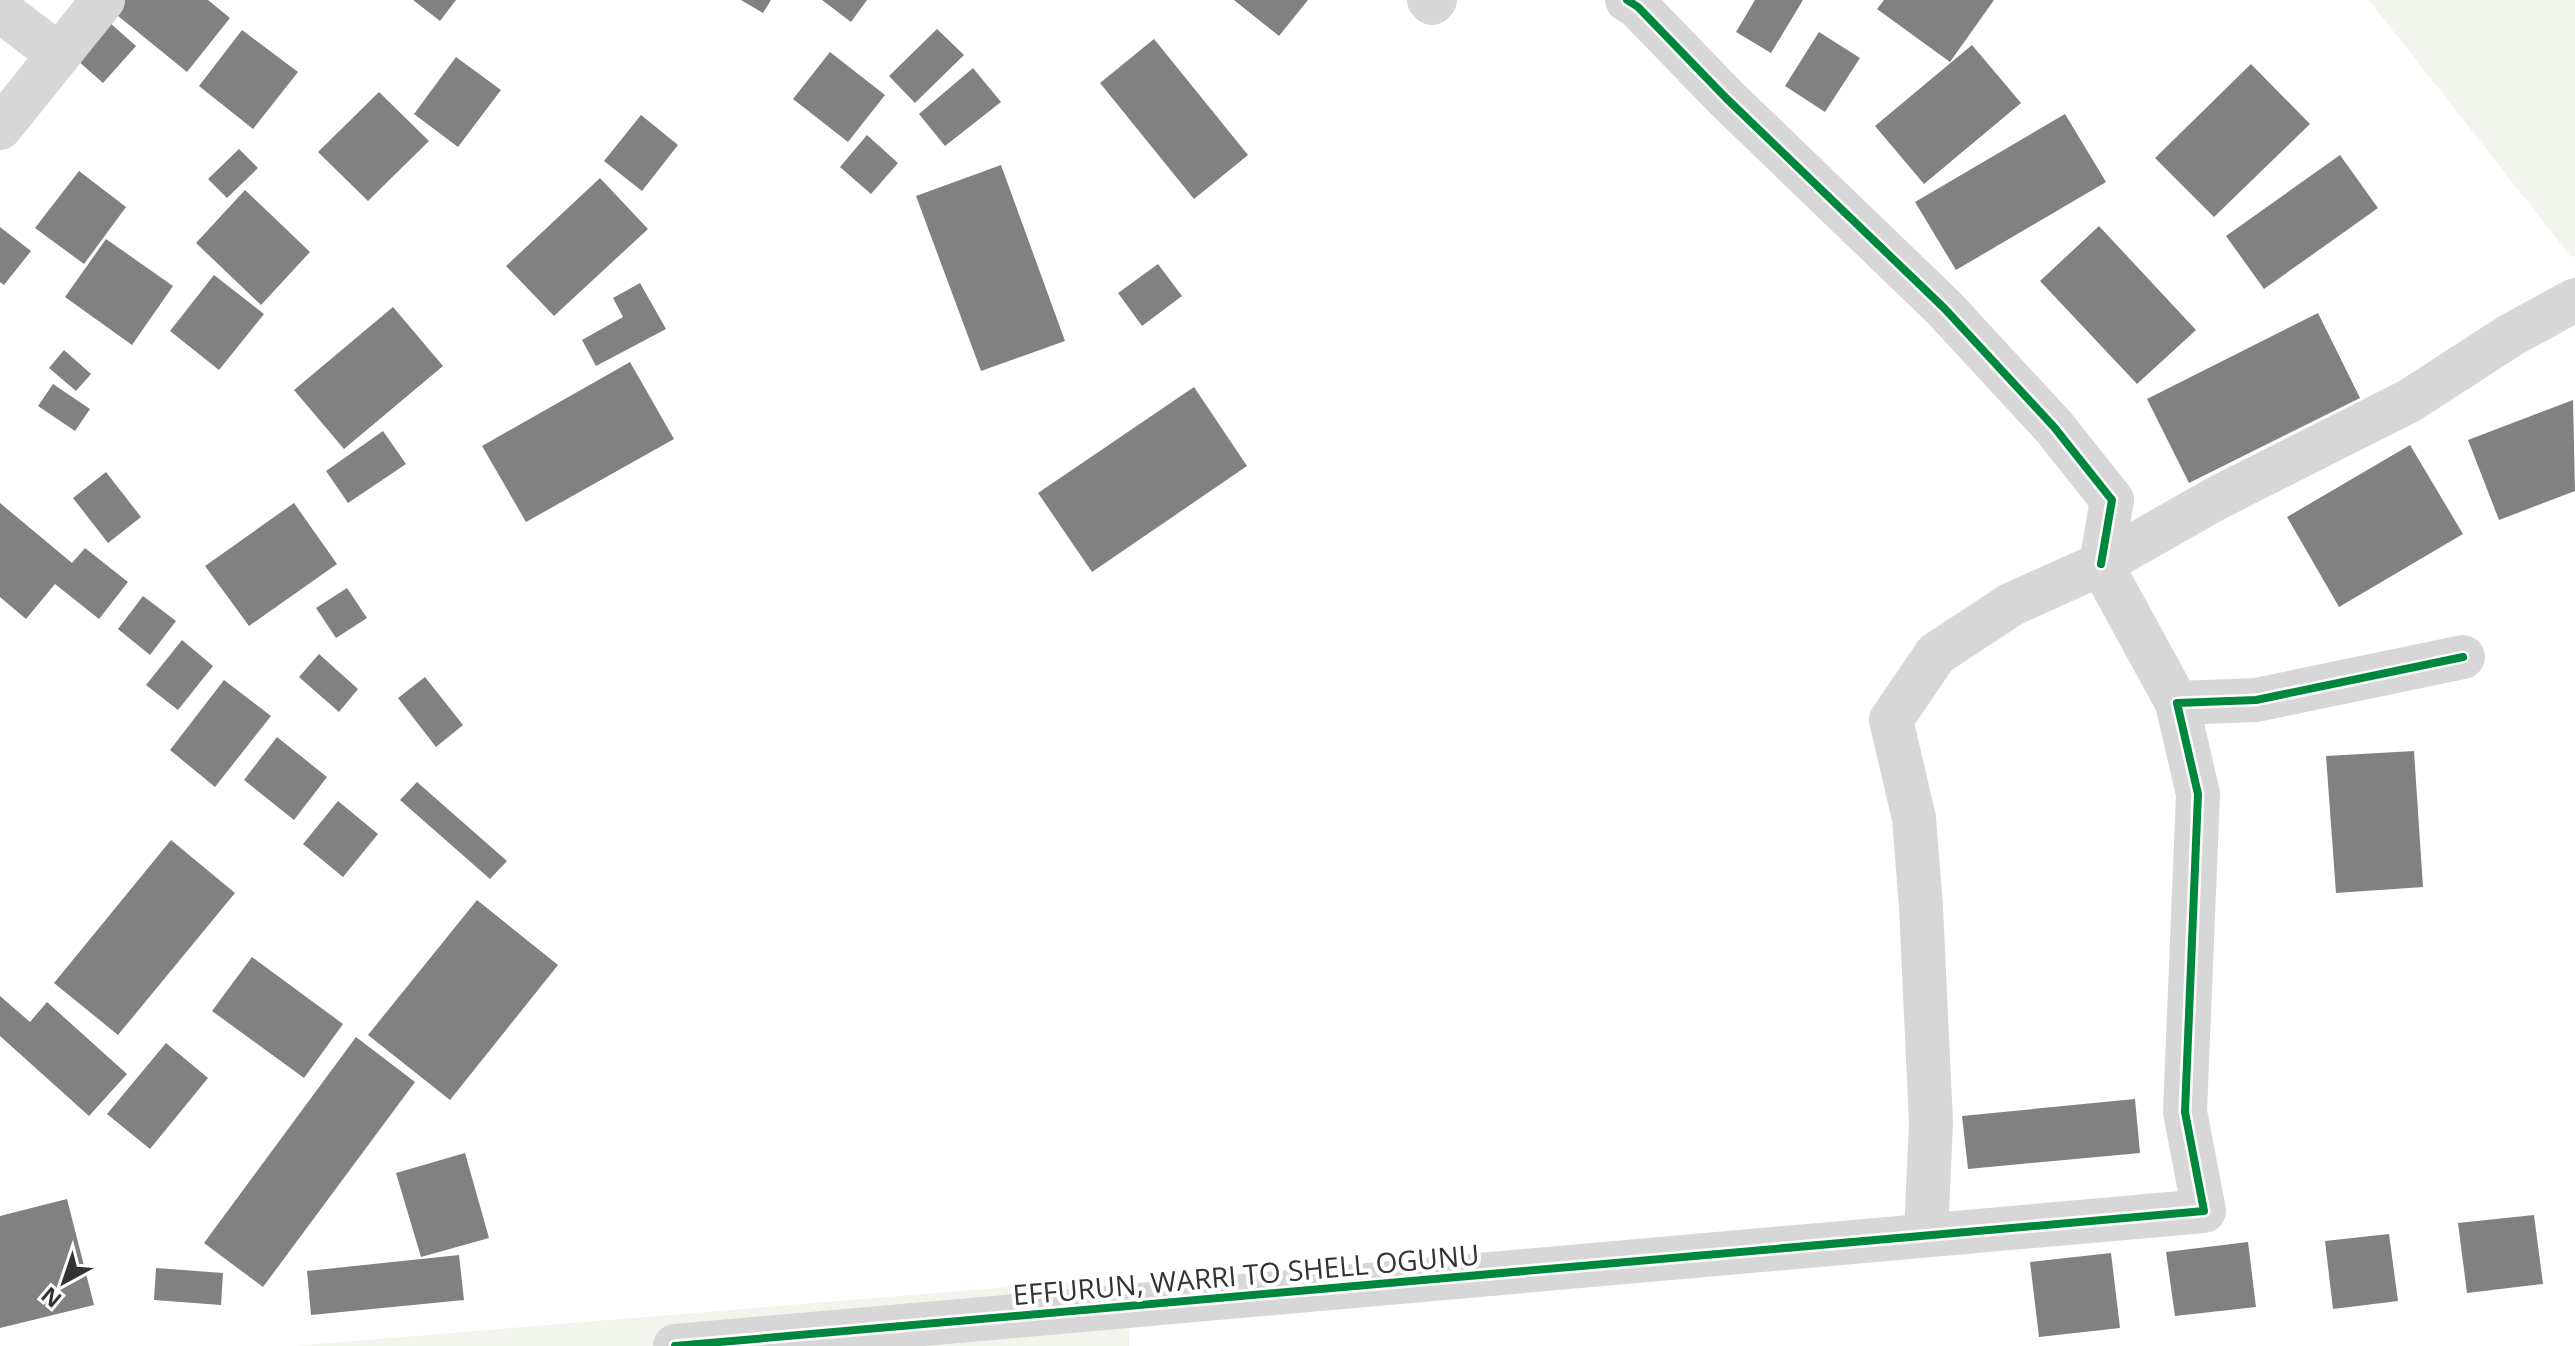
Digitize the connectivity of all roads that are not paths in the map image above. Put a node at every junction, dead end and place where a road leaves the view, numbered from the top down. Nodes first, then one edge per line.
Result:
1 (103, 0) edge
2 (1429, 0) edge
3 (1435, 0) edge
4 (1627, 0) edge
5 (0, 10) edge
6 (59, 55) junction
7 (0, 128) edge
8 (2575, 300) edge
9 (2101, 564) junction
10 (2463, 657) dead end
11 (2177, 703) junction
12 (1926, 1234) junction
13 (862, 1338) edge
14 (675, 1346) edge

1 - 6 street
2 - 3 street
4 - 9 street
5 - 6 street
6 - 7 street
8 - 9 street
9 - 11 street
9 - 12 street
10 - 11 street
11 - 12 street, EFFURUN, WARRI TO SHELL OGUNU
12 - 13 street, EFFURUN, WARRI TO SHELL OGUNU
13 - 14 street, EFFURUN, WARRI TO SHELL OGUNU

